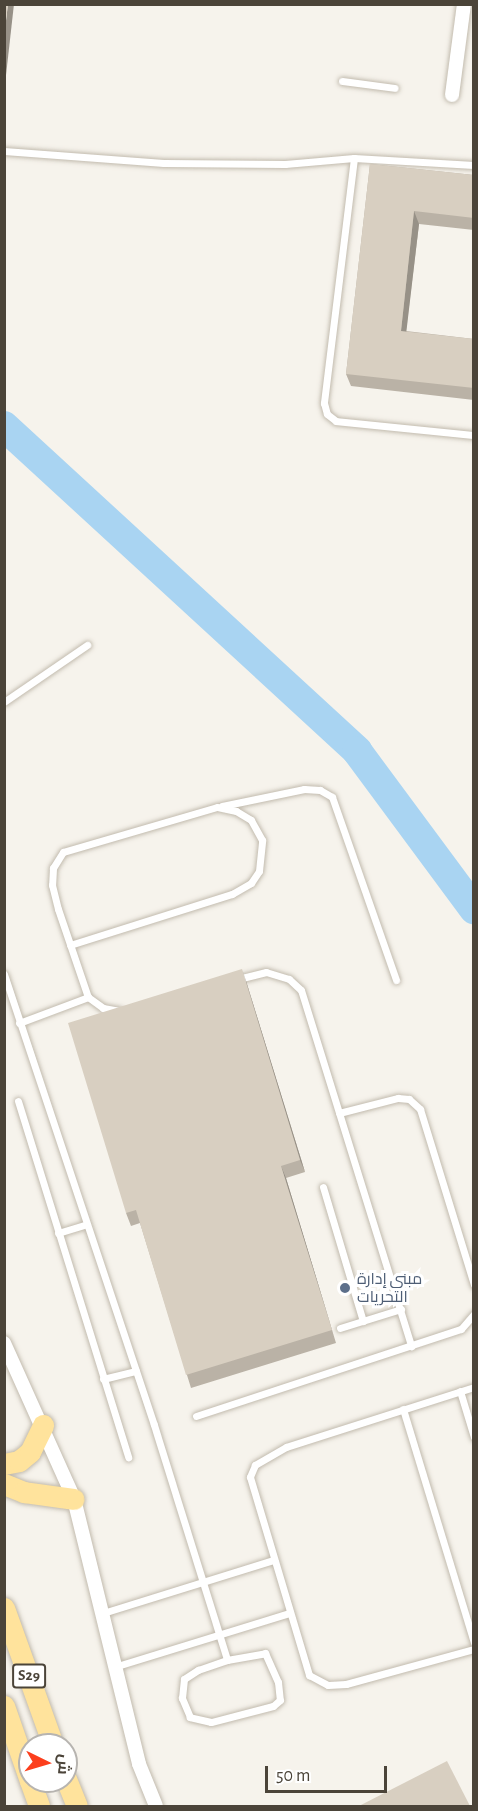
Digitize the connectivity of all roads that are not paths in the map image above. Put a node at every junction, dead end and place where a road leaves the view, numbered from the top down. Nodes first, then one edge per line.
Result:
1 (464, 4) edge
2 (342, 81) dead end
3 (395, 88) dead end
4 (452, 95) dead end
5 (4, 151) edge
6 (354, 158) junction
7 (474, 165) edge
8 (474, 435) edge
9 (87, 645) dead end
10 (4, 702) edge
11 (217, 807) junction
12 (70, 945) junction
13 (4, 974) edge
14 (396, 980) dead end
15 (232, 981) edge
16 (88, 997) junction
17 (13, 1003) junction
18 (4, 1007) edge
19 (131, 1008) edge
20 (19, 1023) junction
21 (18, 1101) dead end
22 (339, 1113) junction
23 (323, 1187) dead end
24 (87, 1224) junction
25 (58, 1233) junction
26 (474, 1285) edge
27 (400, 1309) junction
28 (474, 1314) edge
29 (363, 1321) junction
30 (340, 1328) dead end
31 (4, 1343) edge
32 (411, 1346) junction
33 (136, 1371) junction
34 (104, 1379) junction
35 (474, 1387) edge
36 (460, 1391) junction
37 (404, 1409) junction
38 (196, 1416) dead end
39 (43, 1425) junction
40 (474, 1437) edge
41 (128, 1457) dead end
42 (4, 1464) edge
43 (4, 1484) edge
44 (74, 1499) junction
45 (273, 1560) junction
46 (203, 1581) junction
47 (4, 1608) edge
48 (103, 1613) junction
49 (289, 1613) junction
50 (218, 1635) junction
51 (474, 1642) edge
52 (474, 1649) edge
53 (227, 1660) junction
54 (114, 1667) junction
55 (4, 1706) edge
56 (50, 1733) edge
57 (18, 1746) edge
58 (156, 1806) edge

1 - 4 street
2 - 3 lane
5 - 6 lane
6 - 7 lane
6 - 8 lane
9 - 10 lane
11 - 12 lane
11 - 12 lane
11 - 14 lane
12 - 16 lane
13 - 17 lane
15 - 22 lane
16 - 19 lane
16 - 20 lane
17 - 18 lane
17 - 20 lane
20 - 24 lane
21 - 25 lane
22 - 26 lane
22 - 27 lane
23 - 29 lane
24 - 25 lane
24 - 33 lane
25 - 34 lane
27 - 29 lane
27 - 32 lane
28 - 32 lane
29 - 30 lane
31 - 39 street
32 - 38 lane
33 - 34 lane
33 - 46 lane
34 - 41 lane
35 - 36 lane
36 - 37 lane
36 - 40 lane
37 - 45 lane
37 - 51 lane
39 - 42 main road
39 - 44 street
43 - 44 main road
44 - 48 street
45 - 46 lane
45 - 49 lane
46 - 48 lane
46 - 50 lane
47 - 56 main road, S29
48 - 54 street
49 - 50 lane
49 - 52 lane
50 - 53 lane
50 - 54 lane
53 - 53 lane
54 - 58 street
55 - 57 main road, S29

